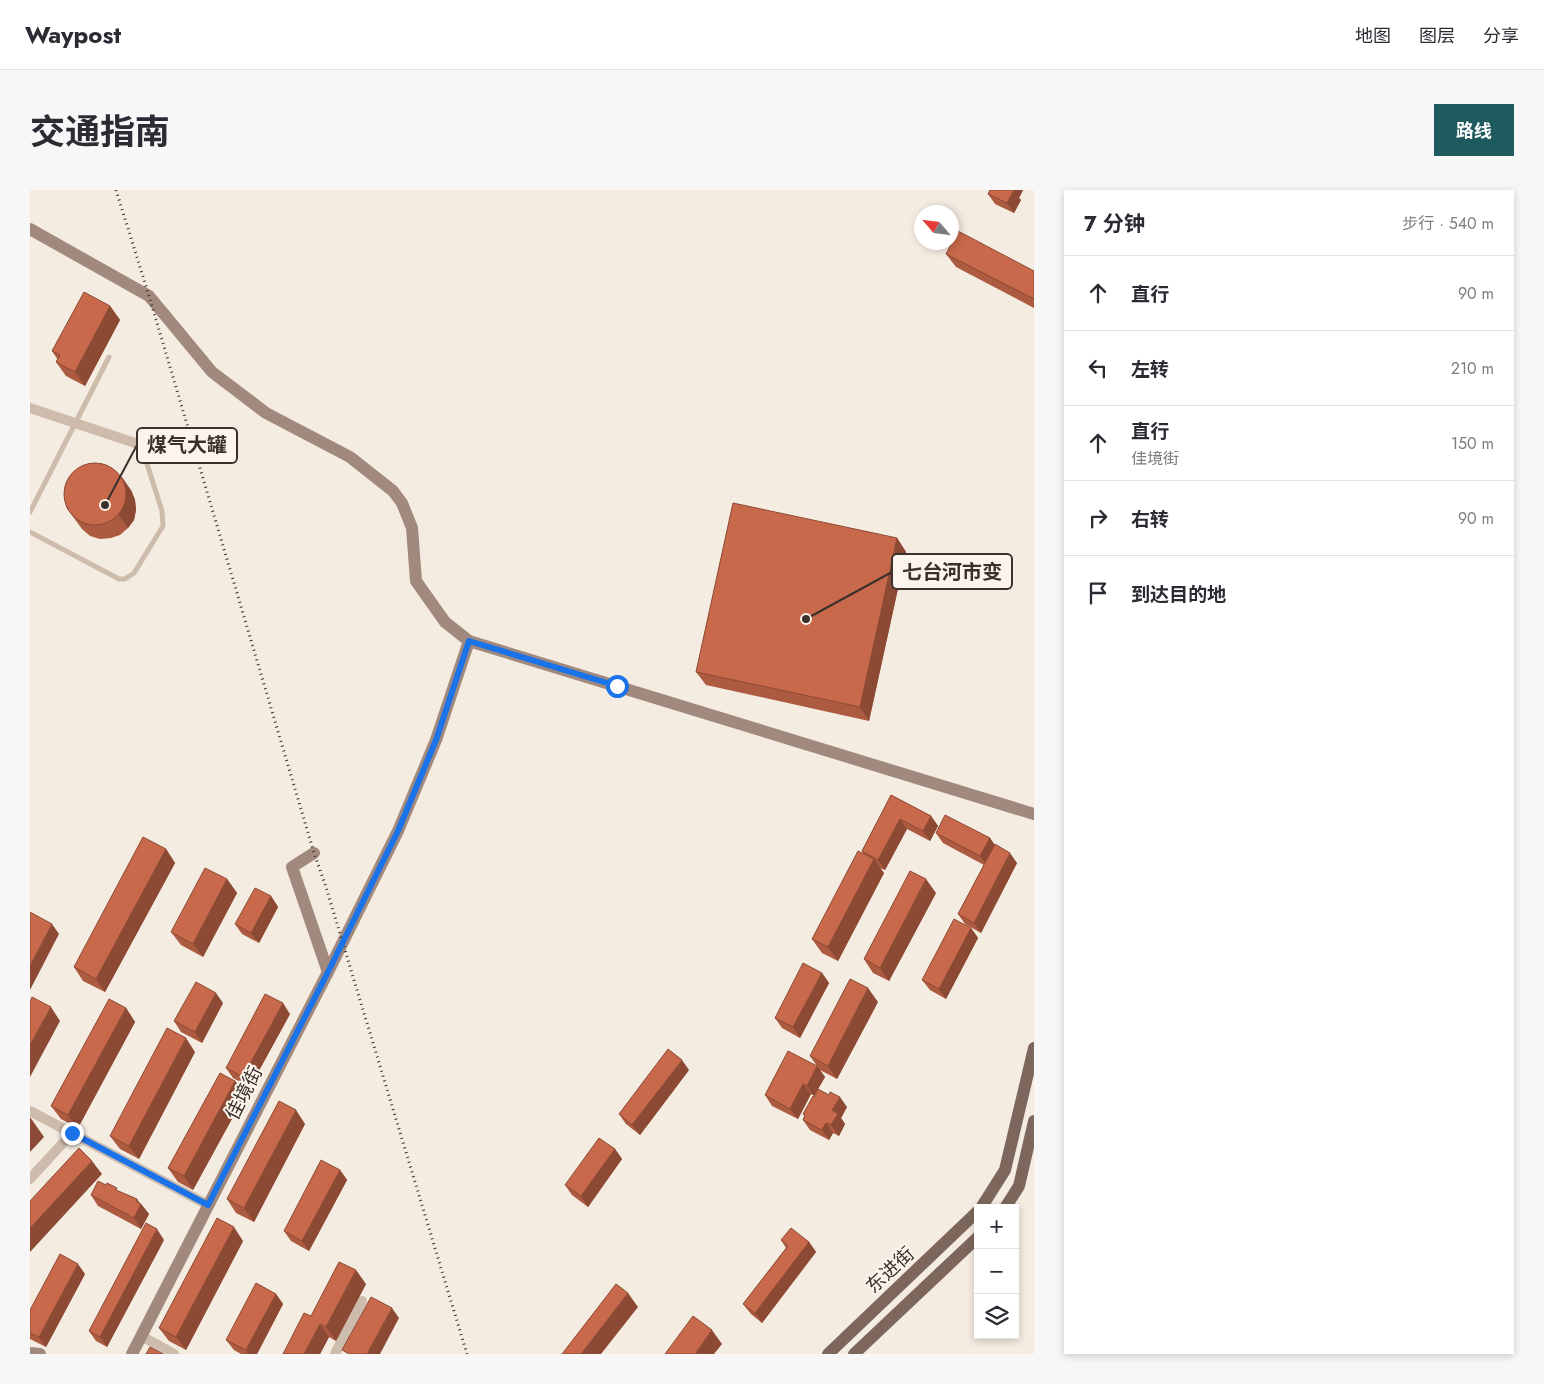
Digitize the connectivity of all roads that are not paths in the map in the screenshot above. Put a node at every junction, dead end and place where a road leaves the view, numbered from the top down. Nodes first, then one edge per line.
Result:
1 (30, 229) edge
2 (109, 357) dead end
3 (30, 408) edge
4 (76, 423) junction
5 (141, 445) joint
6 (30, 512) edge
7 (30, 532) edge
8 (469, 641) junction
9 (1034, 814) edge
10 (314, 853) dead end
11 (328, 972) junction
12 (1034, 1048) edge
13 (30, 1110) edge
14 (1034, 1121) edge
15 (72, 1133) junction
16 (30, 1179) edge
17 (984, 1204) edge
18 (1008, 1204) edge
19 (208, 1205) junction
20 (974, 1215) edge
21 (974, 1241) edge
22 (362, 1301) dead end
23 (141, 1336) junction
24 (30, 1353) edge
25 (40, 1354) edge
26 (132, 1354) edge
27 (174, 1354) edge
28 (335, 1354) edge
29 (828, 1354) edge
30 (854, 1354) edge

1 - 8 main road
2 - 4 lane
3 - 4 street
4 - 5 street
4 - 6 lane
5 - 7 lane
8 - 9 main road
8 - 11 main road, 佳境街
10 - 11 main road
11 - 19 main road, 佳境街
12 - 17 main road
13 - 15 street
14 - 18 main road
15 - 16 street
15 - 19 street
19 - 23 main road, 佳境街
20 - 29 main road, 东进街
21 - 30 main road, 东进街
22 - 28 street
23 - 26 main road, 佳境街
23 - 27 street
24 - 25 main road

